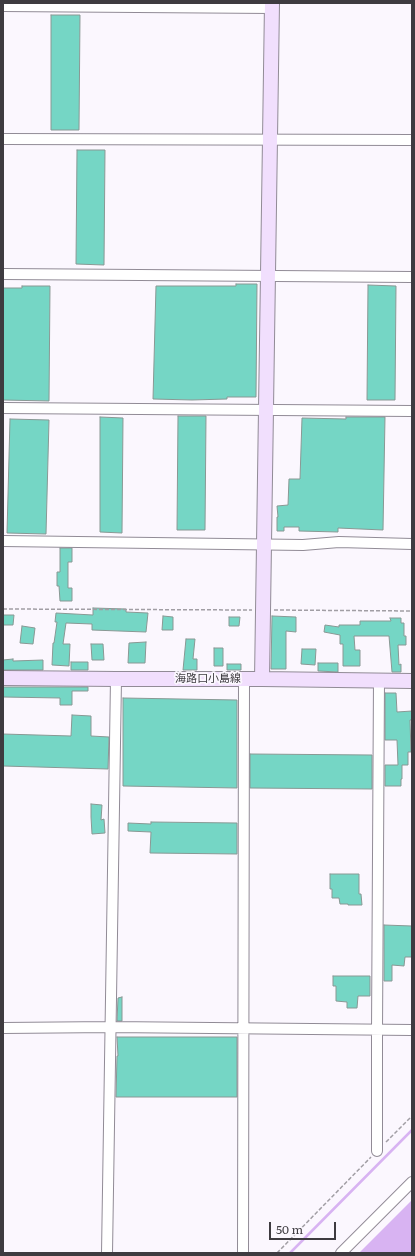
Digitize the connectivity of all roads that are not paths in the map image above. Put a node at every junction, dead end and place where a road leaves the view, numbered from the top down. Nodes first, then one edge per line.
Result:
1 (3, 6) edge
2 (272, 6) edge
3 (3, 139) edge
4 (270, 140) junction
5 (412, 140) edge
6 (3, 274) edge
7 (268, 276) junction
8 (412, 277) edge
9 (3, 408) edge
10 (266, 410) junction
11 (412, 411) edge
12 (3, 541) edge
13 (264, 544) junction
14 (412, 544) edge
15 (3, 678) edge
16 (262, 678) junction
17 (116, 679) junction
18 (244, 679) junction
19 (379, 680) junction
20 (412, 680) edge
21 (111, 1027) junction
22 (3, 1028) edge
23 (243, 1028) junction
24 (377, 1030) junction
25 (412, 1030) edge
26 (377, 1151) road end
27 (412, 1182) edge
28 (107, 1253) edge
29 (243, 1253) edge
30 (341, 1253) edge

1 - 2 street
2 - 4 street
3 - 4 street
4 - 5 street
4 - 7 street
6 - 7 street
7 - 8 street
7 - 10 street
9 - 10 street
10 - 11 street
10 - 13 street
12 - 13 street
13 - 14 street
13 - 16 street
15 - 17 street, 海路口小島線
16 - 18 street, 海路口小島線
16 - 19 street, 海路口小島線
17 - 18 street, 海路口小島線
17 - 21 street
18 - 23 street
19 - 20 street, 海路口小島線
19 - 24 street
21 - 22 street
21 - 23 street
21 - 28 street
23 - 24 street
23 - 29 street
24 - 25 street
24 - 26 street
27 - 30 street

